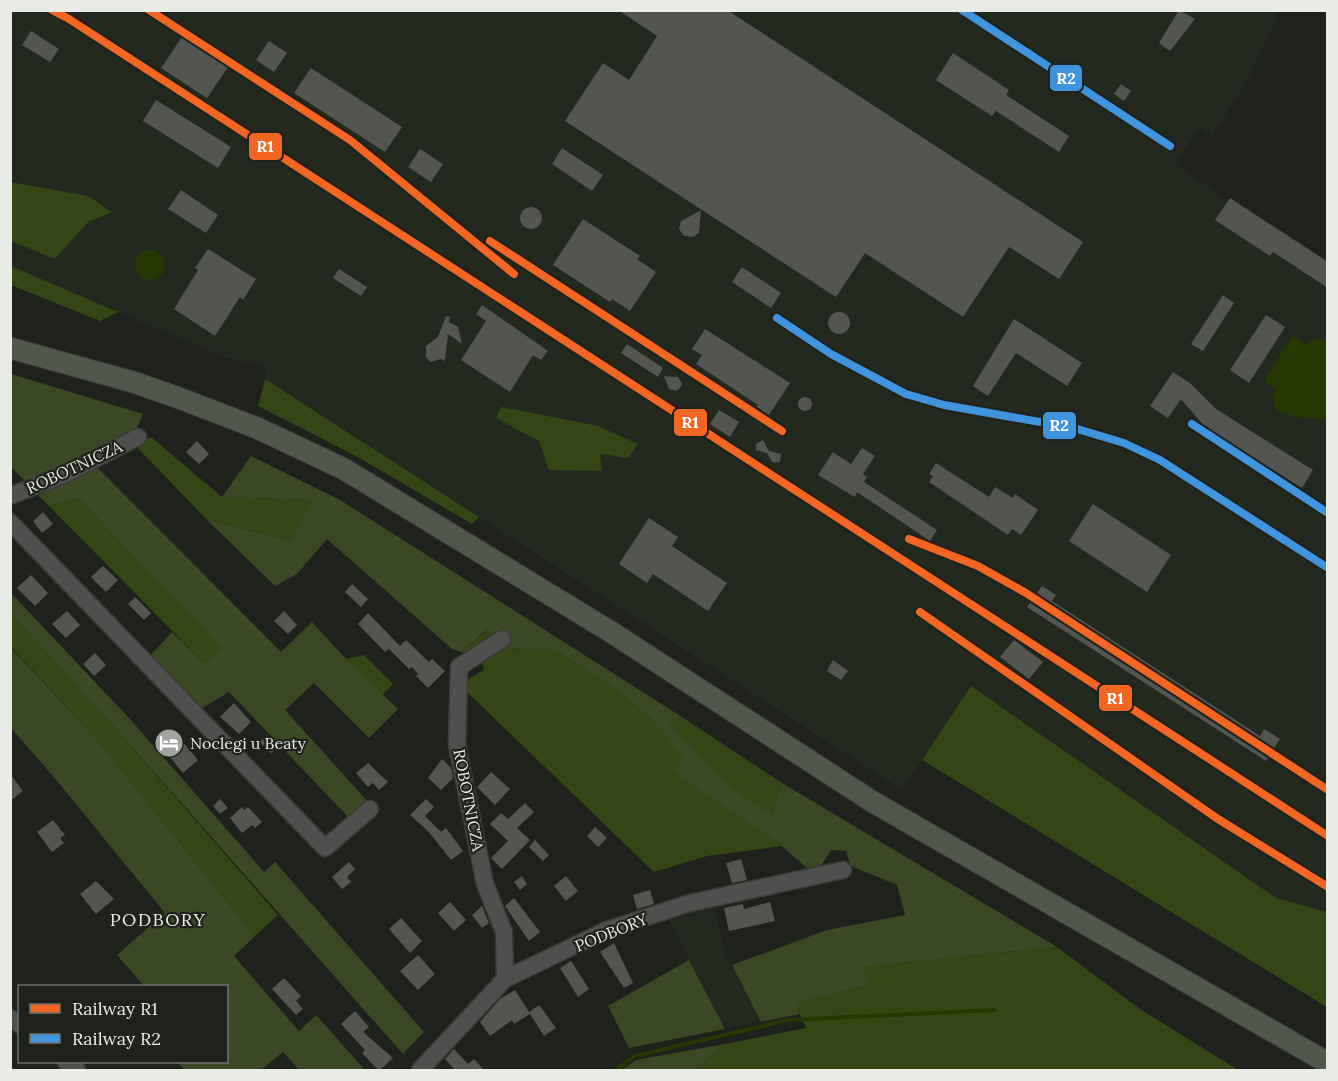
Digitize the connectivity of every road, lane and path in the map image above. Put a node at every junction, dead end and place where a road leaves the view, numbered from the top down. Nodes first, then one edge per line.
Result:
1 (10, 348) edge
2 (138, 437) dead end
3 (10, 496) edge
4 (10, 522) edge
5 (502, 639) dead end
6 (370, 809) dead end
7 (843, 870) dead end
8 (505, 980) junction
9 (1328, 1063) edge
10 (420, 1071) edge

1 - 9 main road
2 - 3 street, ROBOTNICZA
4 - 6 street
5 - 8 street, ROBOTNICZA
7 - 8 street, PODBORY
8 - 10 street, PODBORY

